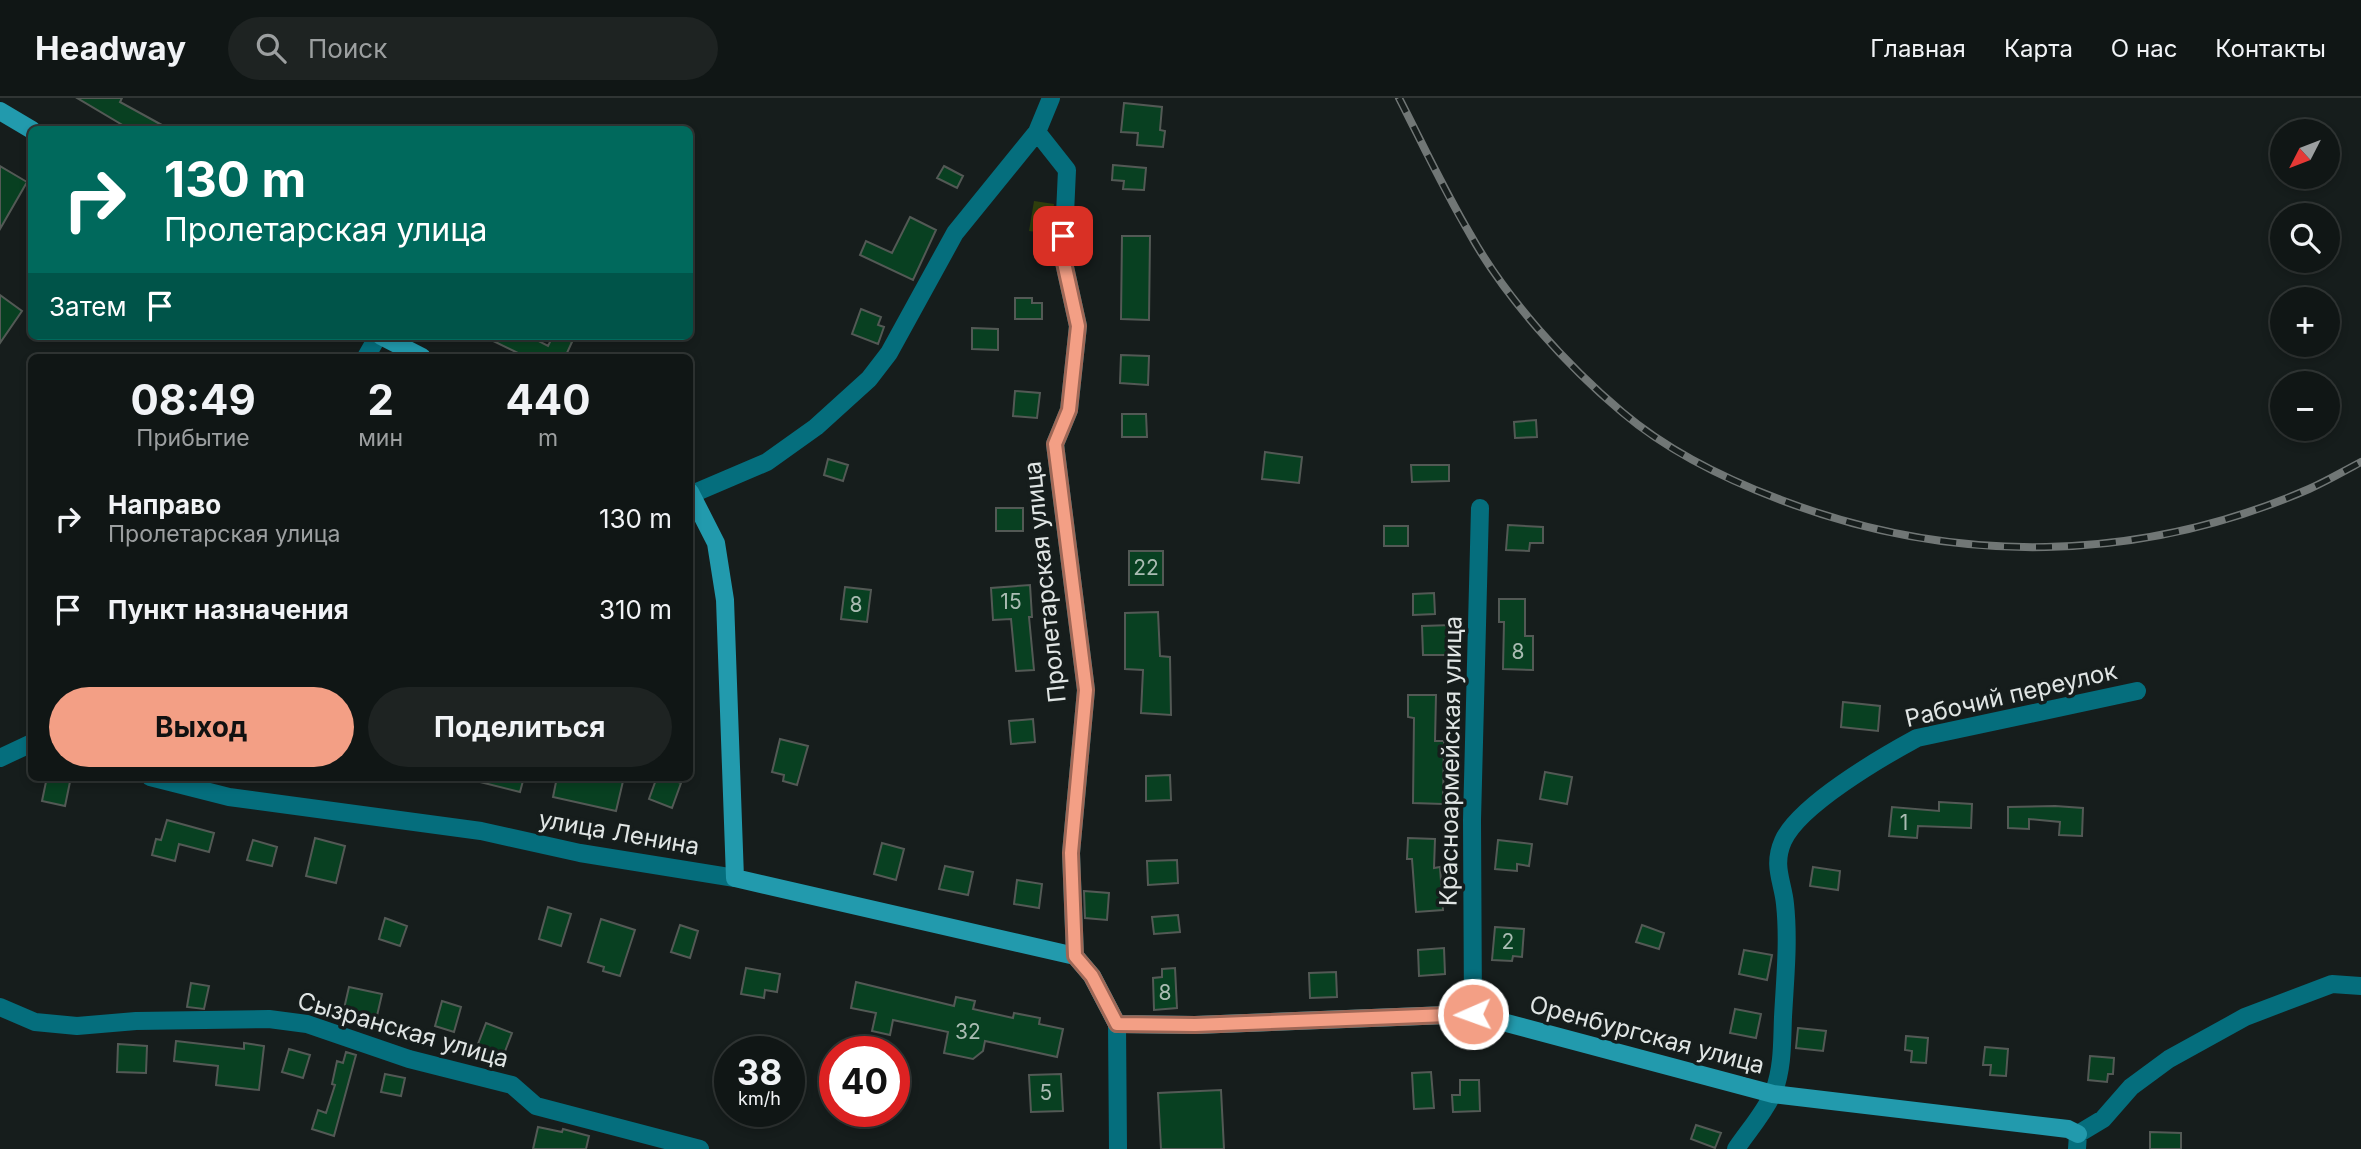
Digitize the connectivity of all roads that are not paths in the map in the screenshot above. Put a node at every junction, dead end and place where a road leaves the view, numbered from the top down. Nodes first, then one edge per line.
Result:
1 (1051, 98) edge
2 (0, 111) edge
3 (28, 128) edge
4 (1037, 132) junction
5 (387, 340) edge
6 (416, 354) edge
7 (693, 492) edge
8 (693, 497) edge
9 (1480, 508) dead end
10 (2137, 691) dead end
11 (28, 745) edge
12 (0, 758) edge
13 (166, 781) edge
14 (735, 878) junction
15 (1075, 956) junction
16 (2361, 986) edge
17 (0, 1007) edge
18 (1473, 1014) junction
19 (1117, 1024) junction
20 (1773, 1094) junction
21 (2078, 1142) edge
22 (699, 1149) edge
23 (1118, 1149) edge
24 (1736, 1149) edge

1 - 4 street
2 - 3 street
4 - 7 street
4 - 15 street, Пролетарская улица
5 - 6 street
8 - 14 street
9 - 18 street, Красноармейская улица
10 - 20 street, Рабочий переулок
11 - 12 street
13 - 14 street, улица Ленина
14 - 15 street, улица Ленина
15 - 19 street
16 - 21 street
17 - 22 street, Сызранская улица
18 - 19 street, Оренбургская улица
18 - 20 street, Оренбургская улица
19 - 23 street
20 - 21 street, Оренбургская улица
20 - 24 street

